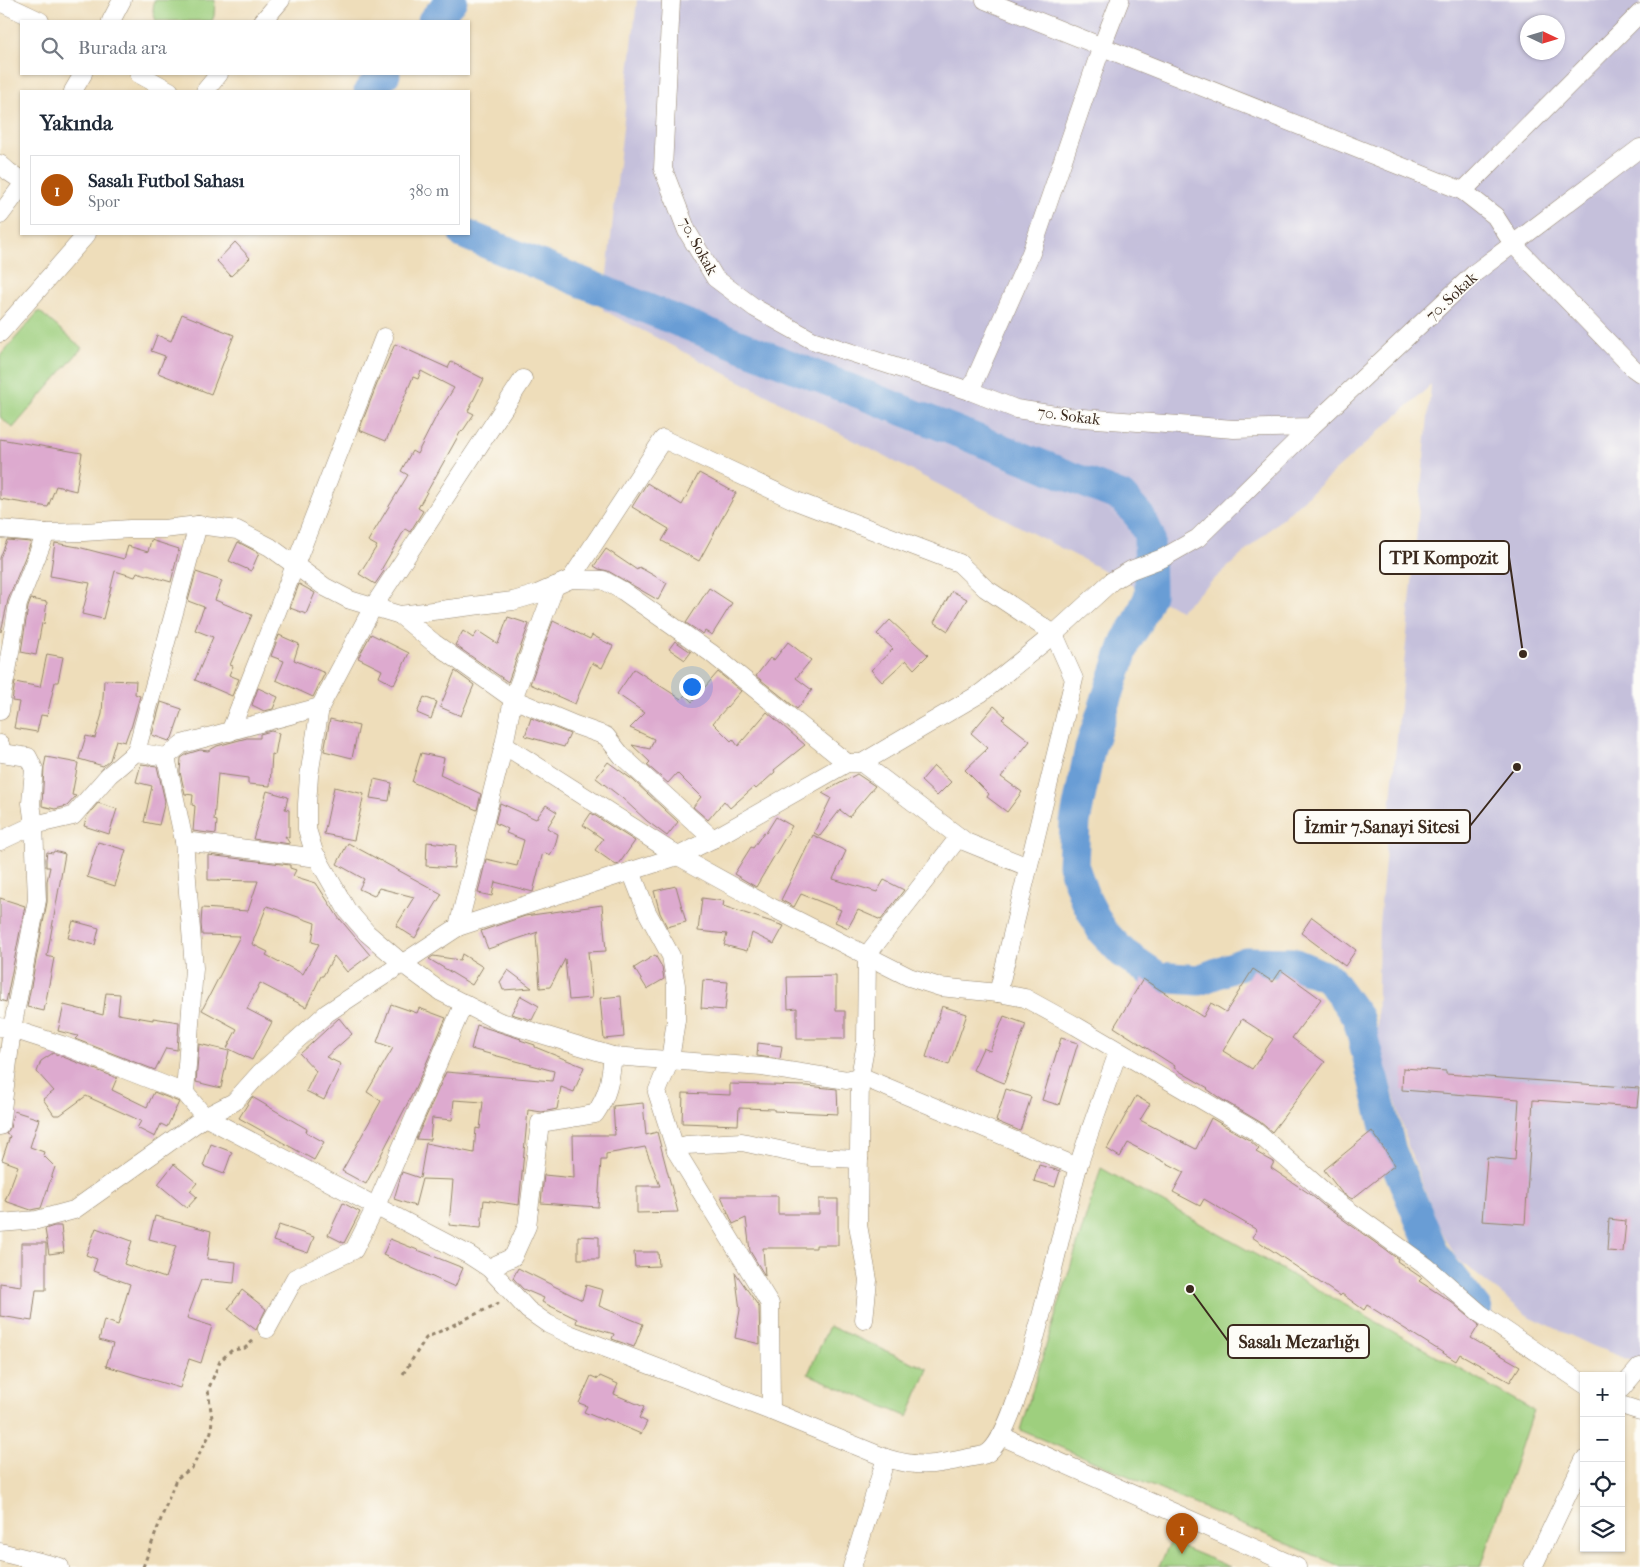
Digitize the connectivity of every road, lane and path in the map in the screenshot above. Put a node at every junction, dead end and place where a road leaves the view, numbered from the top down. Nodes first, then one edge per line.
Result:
1 (122, 0) edge
2 (281, 0) edge
3 (671, 0) edge
4 (985, 0) edge
5 (1120, 0) edge
6 (0, 2) edge
7 (1640, 12) edge
8 (38, 20) edge
9 (112, 20) edge
10 (264, 20) edge
11 (1102, 46) junction
12 (82, 75) edge
13 (141, 75) edge
14 (219, 75) edge
15 (74, 90) edge
16 (168, 90) edge
17 (206, 90) edge
18 (1640, 148) edge
19 (0, 164) edge
20 (20, 179) edge
21 (20, 188) edge
22 (1463, 191) junction
23 (0, 215) edge
24 (86, 235) edge
25 (1513, 244) junction
26 (0, 333) edge
27 (384, 337) dead end
28 (1640, 373) edge
29 (524, 379) dead end
30 (970, 391) junction
31 (1311, 427) junction
32 (198, 526) junction
33 (0, 529) edge
34 (46, 533) junction
35 (296, 565) junction
36 (571, 579) junction
37 (555, 586) junction
38 (373, 607) junction
39 (400, 615) junction
40 (1054, 634) junction
41 (513, 699) junction
42 (320, 707) junction
43 (0, 711) edge
44 (230, 732) junction
45 (0, 744) edge
46 (504, 745) junction
47 (136, 752) junction
48 (166, 757) junction
49 (855, 763) junction
50 (34, 825) junction
51 (959, 837) junction
52 (713, 839) junction
53 (0, 841) edge
54 (184, 841) junction
55 (678, 856) junction
56 (318, 858) junction
57 (1028, 867) junction
58 (631, 871) junction
59 (458, 927) junction
60 (867, 956) junction
61 (403, 964) junction
62 (998, 993) junction
63 (464, 1003) junction
64 (6, 1028) edge
65 (1118, 1052) junction
66 (613, 1056) junction
67 (670, 1060) junction
68 (860, 1076) junction
69 (185, 1093) junction
70 (205, 1117) junction
71 (0, 1126) edge
72 (676, 1151) junction
73 (859, 1159) junction
74 (1078, 1167) junction
75 (376, 1206) junction
76 (0, 1223) edge
77 (489, 1268) junction
78 (514, 1296) junction
79 (864, 1320) dead end
80 (267, 1329) joint
81 (1640, 1367) edge
82 (403, 1374) dead end
83 (1580, 1381) edge
84 (1625, 1384) edge
85 (1625, 1406) edge
86 (771, 1411) junction
87 (1640, 1411) edge
88 (1001, 1436) junction
89 (886, 1458) junction
90 (1583, 1462) edge
91 (0, 1552) edge
92 (60, 1567) edge
93 (143, 1567) edge
94 (852, 1567) edge
95 (1297, 1567) edge
96 (1533, 1567) edge

1 - 9 street
2 - 10 street
3 - 30 street, 70. Sokak
4 - 11 street
5 - 11 street
6 - 8 street
7 - 22 street
11 - 22 street
11 - 30 street
12 - 15 street
13 - 16 street
14 - 17 street
18 - 25 street, 70. Sokak
19 - 20 street
21 - 23 street
22 - 25 street
24 - 26 street
25 - 28 street
25 - 31 street, 70. Sokak
27 - 35 street
29 - 38 street
30 - 31 street, 70. Sokak
31 - 40 street
32 - 34 street
32 - 35 street
32 - 47 street
33 - 34 street
34 - 43 street
35 - 38 street
35 - 44 street
36 - 37 street
36 - 40 street
36 - 49 street
37 - 39 street
37 - 41 street
38 - 39 street
38 - 42 street
39 - 41 street
40 - 49 street
40 - 57 street
41 - 46 street
41 - 52 street
42 - 44 street
42 - 56 street
44 - 48 street
45 - 50 street
46 - 55 street
46 - 59 street
47 - 48 street
47 - 50 street
48 - 54 street
49 - 51 street
49 - 52 street
50 - 53 street
50 - 64 street
51 - 57 street
51 - 60 street
52 - 55 street
54 - 56 street
54 - 69 street
55 - 58 street
55 - 60 street
56 - 61 street
57 - 62 street
58 - 59 street
58 - 67 street
59 - 61 street
60 - 62 street
60 - 68 street
61 - 63 street
61 - 70 street
62 - 65 street
63 - 66 street
63 - 75 street
64 - 69 street
64 - 71 street
65 - 74 street
65 - 83 street
66 - 67 street
66 - 77 street
67 - 68 street
67 - 72 street
68 - 73 street
68 - 74 street
69 - 70 street
70 - 75 street
70 - 76 street
72 - 73 street
72 - 86 street
73 - 79 street
74 - 88 street
75 - 77 street
75 - 80 street
77 - 78 street
78 - 82 path
78 - 86 street
80 - 93 path
81 - 84 street
85 - 87 street
86 - 89 street
88 - 89 street
88 - 95 street
89 - 94 street
90 - 96 street
91 - 92 street

